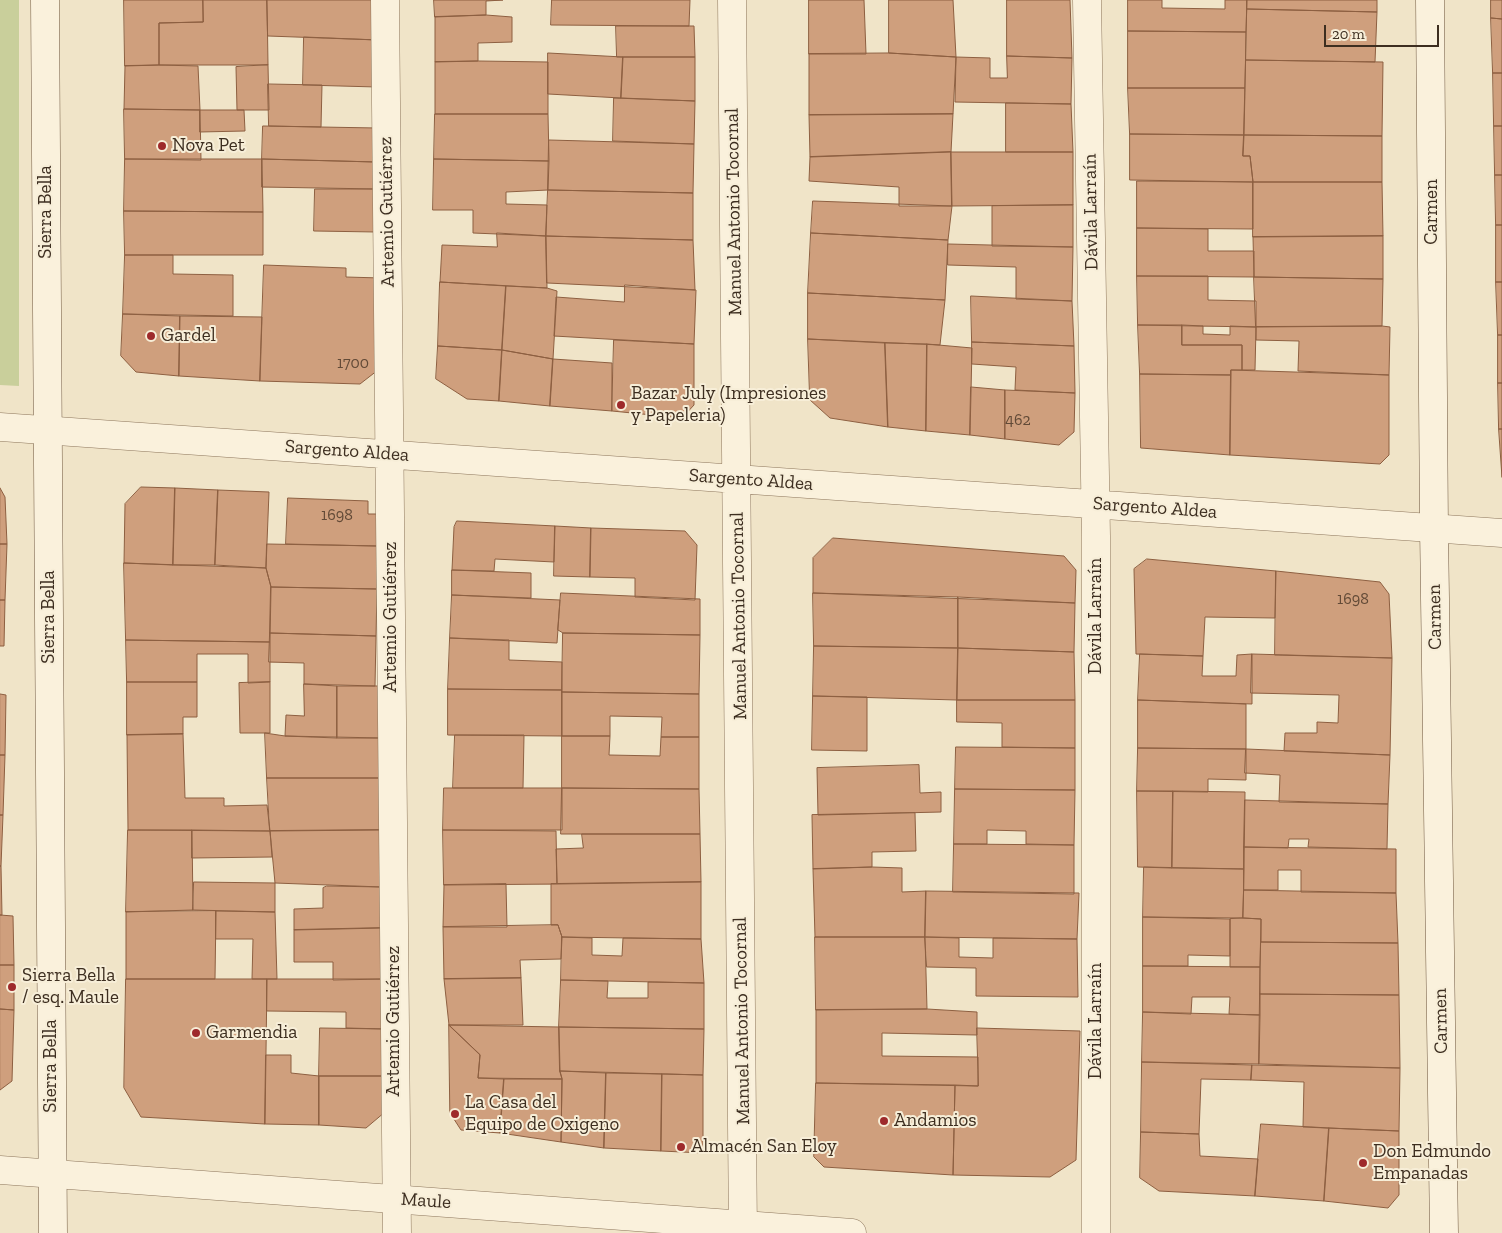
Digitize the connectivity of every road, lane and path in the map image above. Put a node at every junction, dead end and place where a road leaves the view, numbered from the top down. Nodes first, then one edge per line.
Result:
1 (45, 0) edge
2 (385, 0) edge
3 (732, 0) edge
4 (1087, 0) edge
5 (1430, 0) edge
6 (0, 427) edge
7 (48, 430) junction
8 (390, 454) junction
9 (737, 479) junction
10 (1096, 504) junction
11 (1434, 528) junction
12 (1502, 533) edge
13 (0, 1170) edge
14 (52, 1174) junction
15 (396, 1199) junction
16 (743, 1229) edge
17 (53, 1233) edge
18 (397, 1233) edge
19 (852, 1233) edge
20 (1096, 1233) edge
21 (1444, 1233) edge

1 - 7 street, Sierra Bella
2 - 8 street, Artemio Gutiérrez
3 - 9 street, Manuel Antonio Tocornal
4 - 10 street, Dávila Larraín
5 - 11 street, Carmen
6 - 7 street, Sargento Aldea
7 - 8 street, Sargento Aldea
7 - 14 street, Sierra Bella
8 - 9 street, Sargento Aldea
8 - 15 street, Artemio Gutiérrez
9 - 10 street, Sargento Aldea
9 - 16 street, Manuel Antonio Tocornal
10 - 11 street, Sargento Aldea
10 - 20 street, Dávila Larraín
11 - 12 street, Sargento Aldea
11 - 21 street, Carmen
13 - 14 street, Maule
14 - 15 street, Maule
14 - 17 street, Sierra Bella
15 - 16 street, Maule
15 - 18 street, Artemio Gutiérrez
16 - 19 street, Maule

